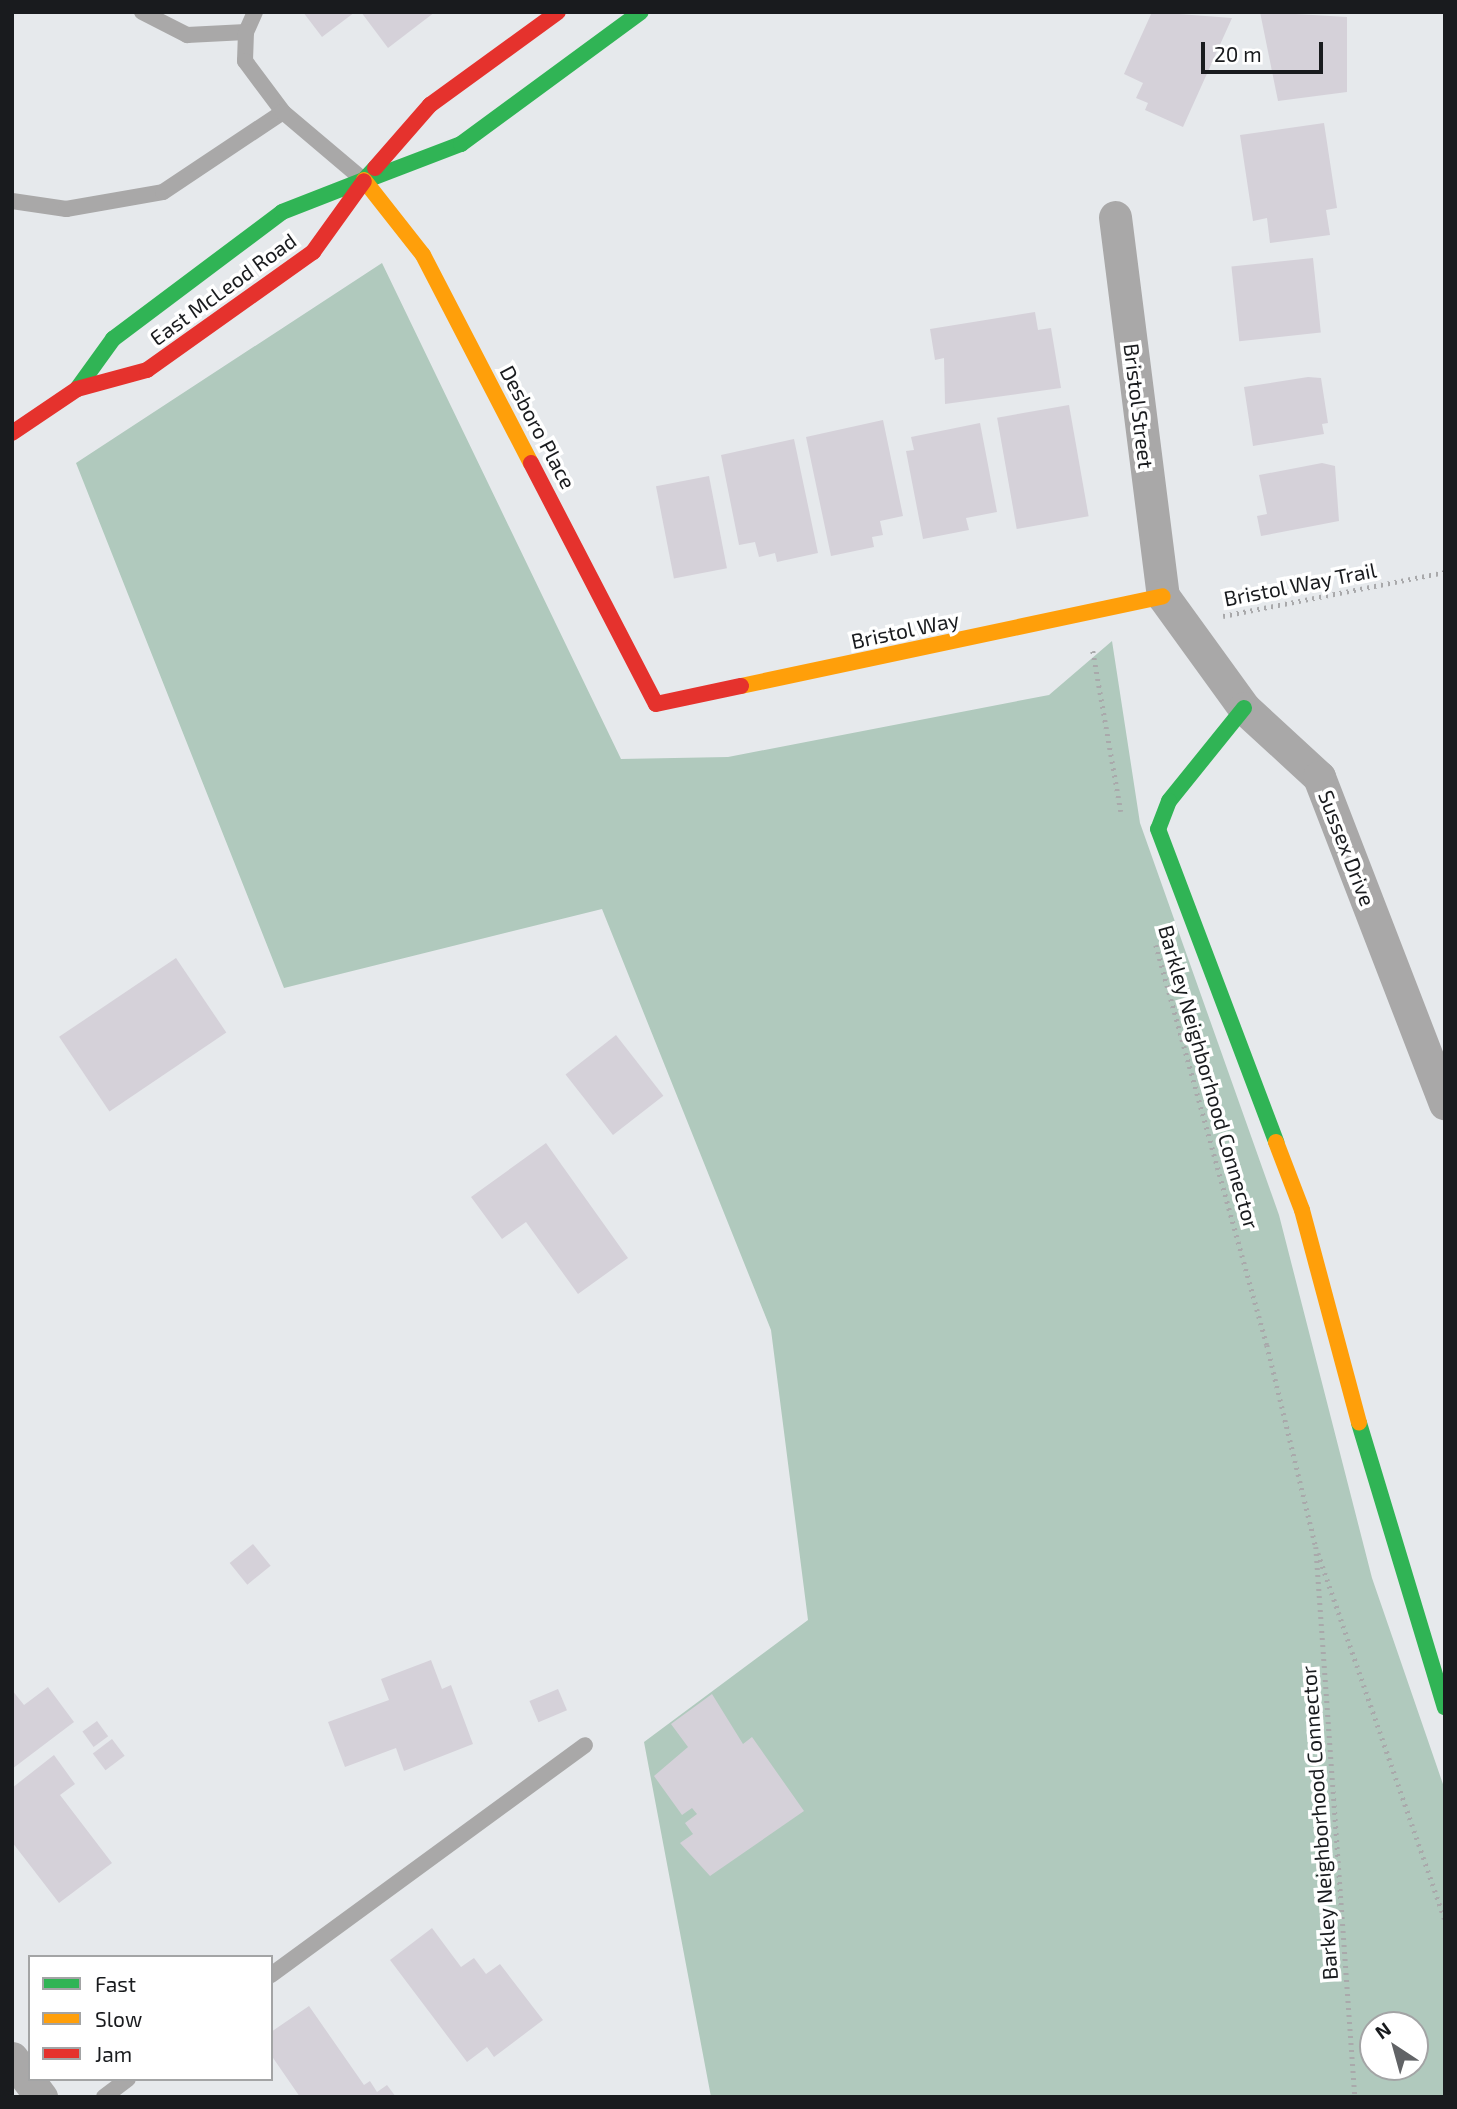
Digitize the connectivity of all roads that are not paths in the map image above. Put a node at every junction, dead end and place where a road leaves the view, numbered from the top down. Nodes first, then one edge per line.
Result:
1 (142, 12) edge
2 (255, 12) edge
3 (558, 12) edge
4 (641, 12) edge
5 (246, 32) junction
6 (283, 112) junction
7 (364, 180) junction
8 (12, 201) edge
9 (1115, 217) dead end
10 (76, 389) junction
11 (12, 433) edge
12 (1163, 596) junction
13 (656, 704) joint
14 (1244, 708) junction
15 (1445, 1103) edge
16 (1445, 1707) edge
17 (585, 1745) dead end
18 (273, 1974) edge
19 (13, 2060) edge
20 (28, 2080) edge
21 (29, 2081) edge
22 (125, 2081) edge
23 (41, 2097) edge
24 (104, 2097) edge

1 - 5 lane
2 - 5 lane
3 - 7 street, East McLeod Road
4 - 7 street, East McLeod Road
5 - 6 lane
6 - 7 lane
6 - 8 lane
7 - 10 street, East McLeod Road
7 - 10 street, East McLeod Road
7 - 13 street, Desboro Place
9 - 12 street, Bristol Street
10 - 11 street, East McLeod Road
12 - 13 street, Bristol Way
12 - 14 street, Sussex Drive
14 - 15 street, Sussex Drive
14 - 16 street
17 - 18 lane
19 - 20 street
21 - 23 street
22 - 24 lane

